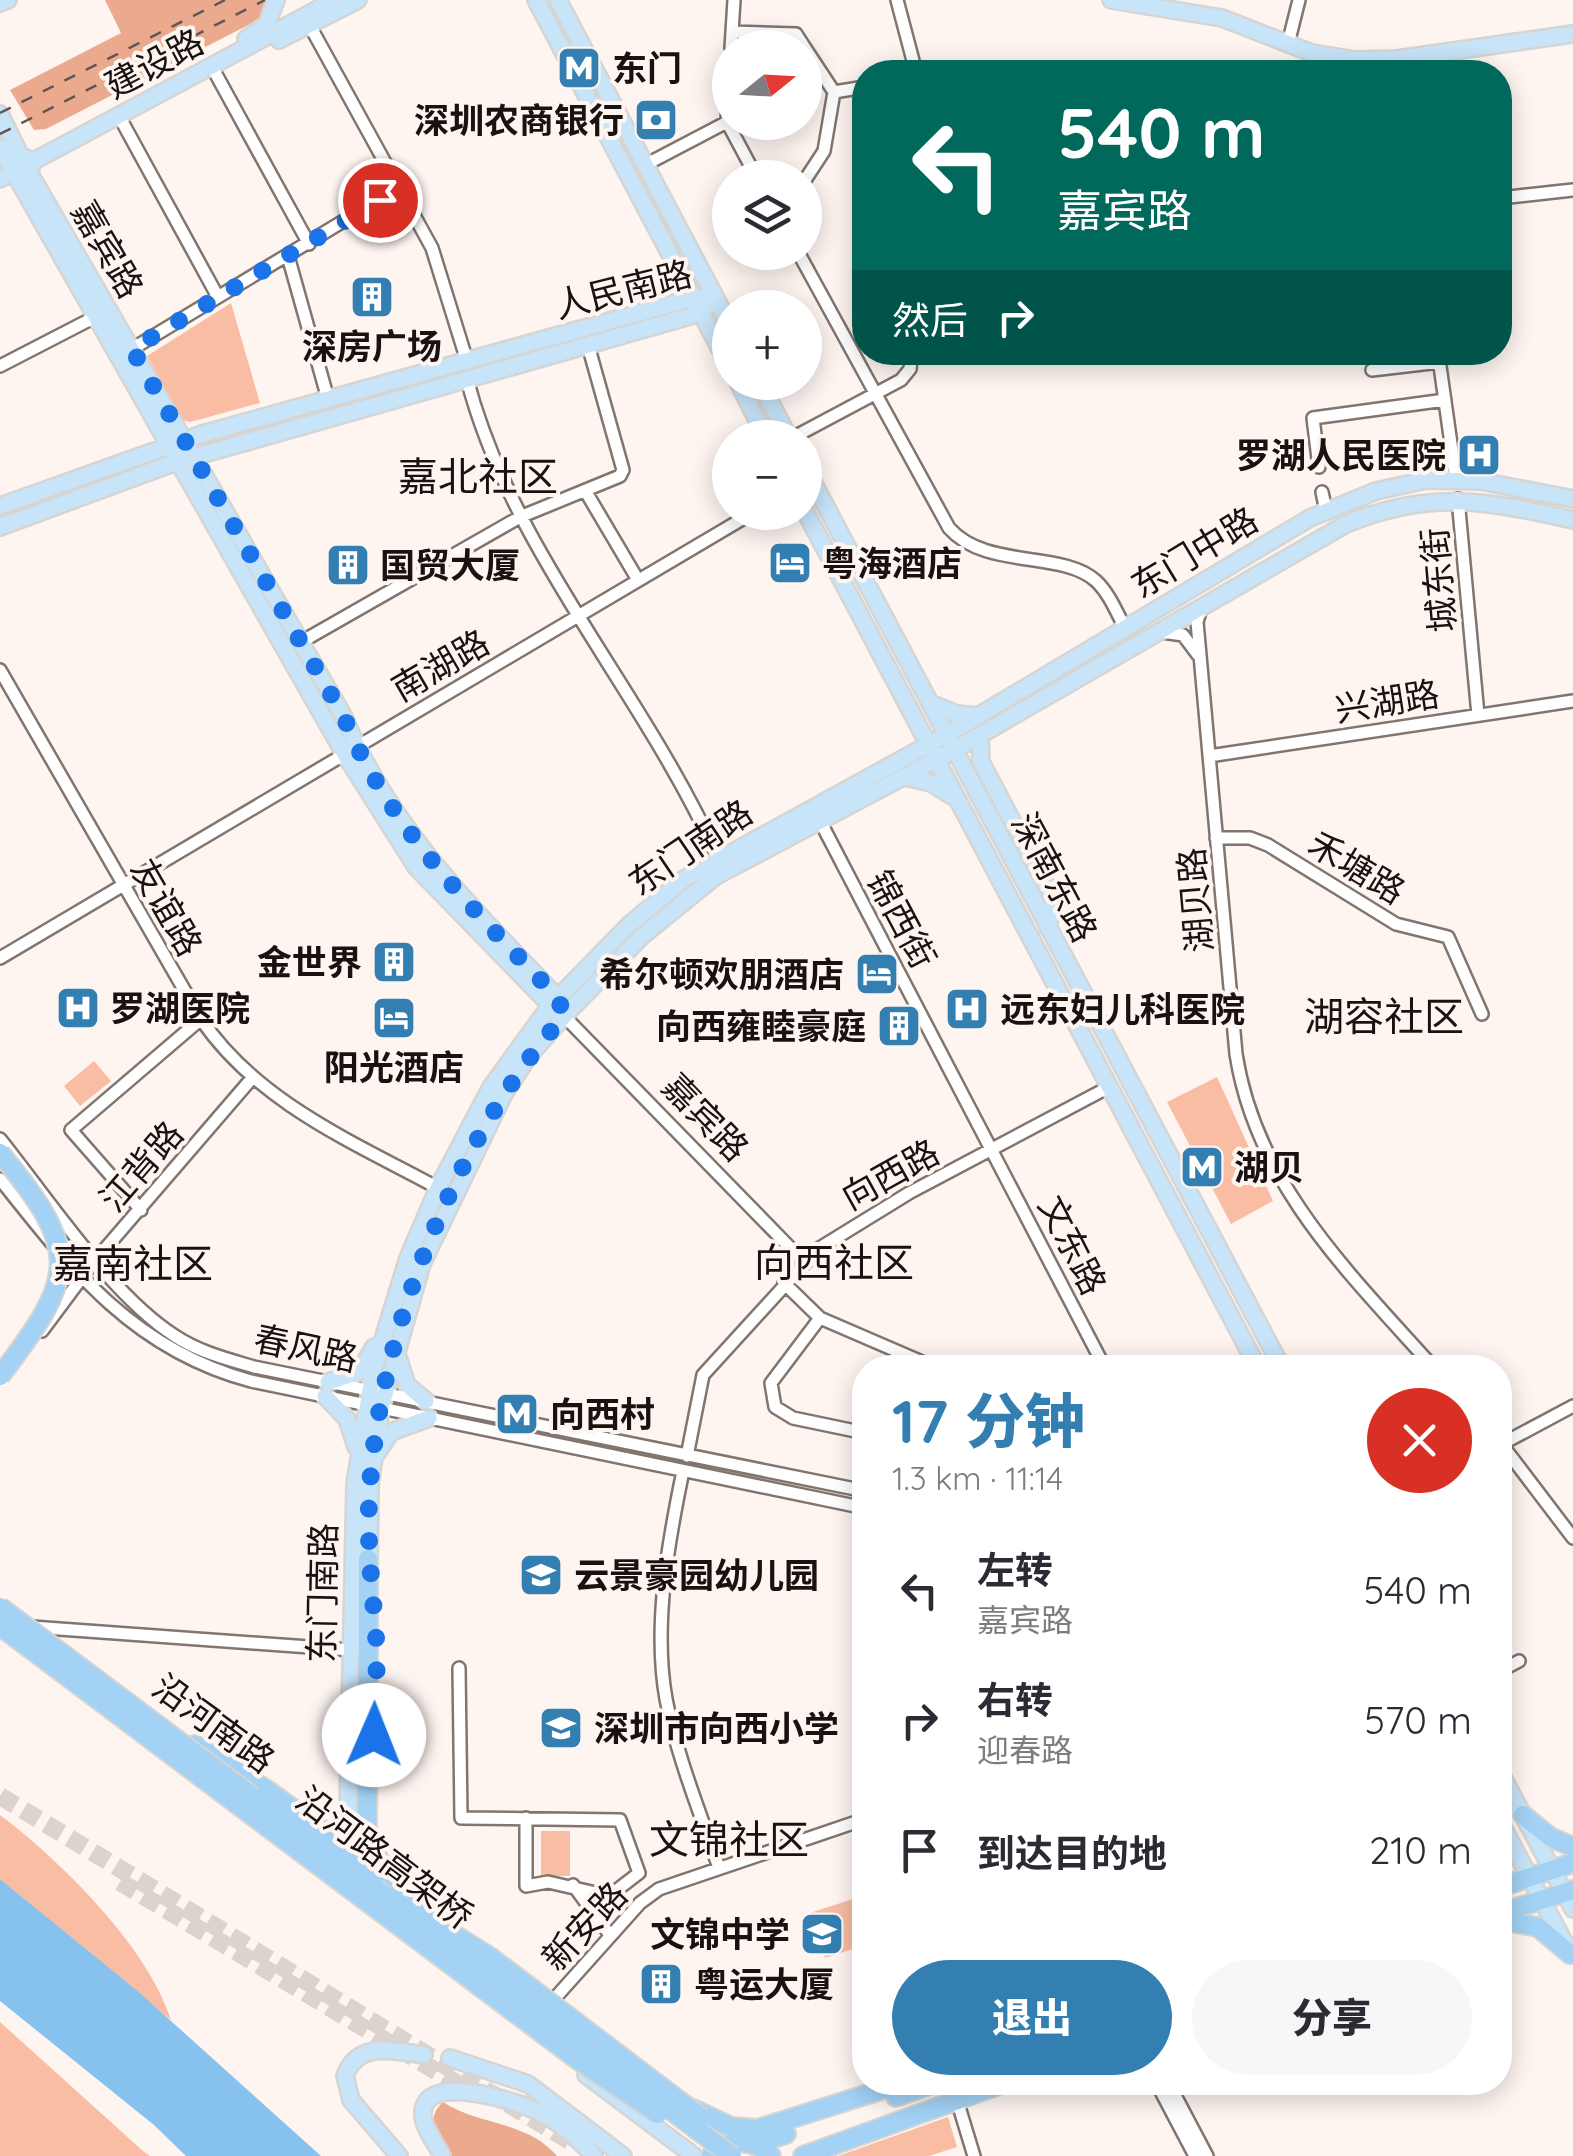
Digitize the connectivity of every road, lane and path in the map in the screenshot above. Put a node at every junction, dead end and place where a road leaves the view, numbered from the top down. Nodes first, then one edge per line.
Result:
1 (8, 0) edge
2 (276, 0) edge
3 (335, 0) edge
4 (358, 0) edge
5 (536, 0) edge
6 (558, 0) edge
7 (734, 0) edge
8 (897, 0) edge
9 (1111, 0) edge
10 (1299, 0) edge
11 (0, 3) edge
12 (310, 26) junction
13 (732, 30) edge
14 (1573, 34) edge
15 (1288, 44) junction
16 (913, 60) edge
17 (1348, 60) edge
18 (1431, 60) edge
19 (218, 64) junction
20 (822, 74) edge
21 (194, 76) junction
22 (852, 89) edge
23 (834, 92) junction
24 (0, 114) edge
25 (119, 116) junction
26 (712, 129) edge
27 (818, 160) edge
28 (32, 161) junction
29 (3, 164) edge
30 (645, 165) junction
31 (398, 188) junction
32 (1573, 190) edge
33 (1512, 197) edge
34 (309, 244) junction
35 (288, 256) junction
36 (808, 270) edge
37 (712, 291) edge
38 (218, 297) junction
39 (712, 298) edge
40 (697, 305) junction
41 (94, 318) junction
42 (712, 334) edge
43 (588, 345) junction
44 (132, 349) junction
45 (852, 350) edge
46 (467, 361) junction
47 (860, 365) edge
48 (909, 365) edge
49 (1398, 365) edge
50 (1440, 365) edge
51 (0, 366) edge
52 (1372, 370) dead end
53 (466, 379) junction
54 (876, 394) junction
55 (328, 399) junction
56 (1445, 400) junction
57 (822, 422) edge
58 (184, 439) junction
59 (167, 445) junction
60 (194, 456) junction
61 (176, 462) junction
62 (1319, 467) dead end
63 (1456, 480) junction
64 (586, 492) junction
65 (1322, 492) dead end
66 (822, 499) edge
67 (1458, 499) junction
68 (1573, 499) edge
69 (0, 506) edge
70 (1326, 511) junction
71 (520, 517) junction
72 (1573, 520) edge
73 (0, 526) edge
74 (723, 530) edge
75 (815, 530) edge
76 (638, 580) junction
77 (1205, 605) junction
78 (580, 615) junction
79 (1125, 628) junction
80 (1156, 634) junction
81 (301, 642) junction
82 (1201, 663) junction
83 (0, 670) edge
84 (1573, 701) edge
85 (930, 703) junction
86 (911, 714) junction
87 (1478, 715) junction
88 (978, 716) junction
89 (946, 734) junction
90 (980, 735) junction
91 (350, 749) junction
92 (954, 750) junction
93 (932, 753) junction
94 (1210, 756) junction
95 (897, 761) junction
96 (906, 776) junction
97 (959, 804) junction
98 (820, 821) junction
99 (1216, 838) junction
100 (718, 858) junction
101 (122, 884) junction
102 (1048, 928) junction
103 (0, 958) edge
104 (553, 1003) junction
105 (1482, 1014) dead end
106 (564, 1016) junction
107 (201, 1020) junction
108 (253, 1078) junction
109 (1109, 1087) junction
110 (0, 1140) edge
111 (992, 1148) junction
112 (0, 1153) edge
113 (0, 1179) edge
114 (438, 1188) junction
115 (141, 1210) junction
116 (97, 1258) junction
117 (804, 1262) junction
118 (80, 1280) junction
119 (784, 1284) junction
120 (820, 1318) junction
121 (385, 1326) junction
122 (29, 1338) junction
123 (396, 1346) junction
124 (906, 1355) edge
125 (1097, 1355) edge
126 (1247, 1355) edge
127 (1275, 1355) edge
128 (1423, 1355) edge
129 (0, 1367) edge
130 (0, 1376) edge
131 (0, 1387) edge
132 (327, 1389) junction
133 (375, 1399) junction
134 (1573, 1406) edge
135 (427, 1409) junction
136 (852, 1430) edge
137 (1512, 1438) edge
138 (686, 1456) junction
139 (1512, 1458) edge
140 (365, 1459) junction
141 (683, 1471) junction
142 (852, 1489) edge
143 (852, 1505) edge
144 (1573, 1538) edge
145 (368, 1559) junction
146 (0, 1606) edge
147 (32, 1627) junction
148 (0, 1630) edge
149 (359, 1653) junction
150 (1518, 1660) dead end
151 (1512, 1664) edge
152 (459, 1668) dead end
153 (163, 1724) junction
154 (1512, 1794) edge
155 (1523, 1815) junction
156 (526, 1818) junction
157 (852, 1823) edge
158 (1512, 1844) edge
159 (1573, 1847) edge
160 (341, 1859) junction
161 (1573, 1863) edge
162 (720, 1868) junction
163 (1552, 1869) junction
164 (368, 1873) junction
165 (1530, 1877) junction
166 (1512, 1883) edge
167 (573, 1885) junction
168 (405, 1890) junction
169 (1570, 1897) edge
170 (352, 1898) junction
171 (1542, 1900) junction
172 (1512, 1911) edge
173 (1512, 1920) edge
174 (610, 1935) junction
175 (1572, 1956) edge
176 (490, 1957) junction
177 (546, 2008) junction
178 (526, 2030) junction
179 (424, 2054) dead end
180 (450, 2058) dead end
181 (865, 2095) edge
182 (899, 2095) edge
183 (971, 2095) edge
184 (1163, 2095) edge
185 (1175, 2095) edge
186 (957, 2100) junction
187 (682, 2102) junction
188 (834, 2142) junction
189 (730, 2152) edge
190 (400, 2156) edge
191 (442, 2156) edge
192 (594, 2156) edge
193 (623, 2156) edge
194 (694, 2156) edge
195 (771, 2156) edge
196 (803, 2156) edge
197 (819, 2156) edge
198 (974, 2156) edge
199 (1195, 2156) edge
200 (1207, 2156) edge

1 - 11 main road
2 - 21 main road
3 - 19 main road, 建设路
4 - 12 main road
5 - 40 main road
6 - 30 main road
7 - 13 street
8 - 16 street
9 - 15 main road
10 - 15 street
12 - 19 main road
12 - 31 street
14 - 18 main road
15 - 17 main road
19 - 21 main road, 建设路
19 - 34 street
20 - 23 street
21 - 25 main road, 建设路
22 - 23 street
23 - 27 street
24 - 28 main road, 嘉宾路
25 - 28 main road, 建设路
25 - 38 street
26 - 30 street
28 - 29 main road, 建设路
28 - 44 main road, 嘉宾路
29 - 41 main road, 嘉宾路
30 - 37 main road
31 - 34 street
31 - 46 street
32 - 33 street
34 - 35 street
35 - 38 street
35 - 55 street
36 - 45 street
38 - 44 street
39 - 40 main road, 人民南路
40 - 42 main road
40 - 43 main road, 人民南路
40 - 46 main road, 人民南路
41 - 51 street
41 - 59 main road, 嘉宾路
43 - 53 main road, 人民南路
43 - 64 street
44 - 58 main road, 嘉宾路
46 - 55 main road, 人民南路
47 - 54 street
48 - 54 street
49 - 52 street
50 - 56 street
53 - 60 main road, 人民南路
53 - 71 street
54 - 57 street
54 - 79 street
55 - 58 main road, 人民南路
56 - 62 street
56 - 63 street
58 - 59 main road, 人民南路
58 - 60 main road, 嘉宾路
59 - 61 main road, 嘉宾路
59 - 69 main road, 人民南路
60 - 61 main road, 人民南路
60 - 81 main road, 嘉宾路
61 - 73 main road, 人民南路
61 - 91 main road, 嘉宾路
63 - 68 main road, 东门中路
63 - 70 main road, 东门中路
64 - 71 street
64 - 76 street
65 - 70 street
66 - 85 main road, 深南东路
67 - 72 main road, 东门中路
67 - 77 main road, 东门中路
67 - 87 street, 城东街
70 - 79 main road, 东门中路
71 - 78 street
71 - 81 street
74 - 76 street, 南湖路
75 - 86 main road, 深南东路
76 - 78 street, 南湖路
77 - 80 main road, 东门中路
77 - 82 street, 湖贝路
78 - 91 street, 南湖路
78 - 100 street
79 - 88 main road, 东门中路
80 - 82 street
80 - 90 main road, 东门中路
81 - 91 main road, 嘉宾路
82 - 94 street, 湖贝路
83 - 101 street, 友谊路
84 - 87 street, 兴湖路
85 - 88 main road
85 - 89 main road, 深南东路
86 - 93 main road, 深南东路
86 - 95 main road
87 - 94 street, 兴湖路
88 - 89 main road, 东门中路
89 - 92 main road, 深南东路
89 - 93 main road, 东门中路
90 - 92 main road, 东门中路
90 - 102 main road
91 - 101 street, 南湖路
91 - 104 main road, 嘉宾路
92 - 93 main road, 东门中路
92 - 102 main road, 深南东路
93 - 95 main road, 东门南路
93 - 96 main road, 东门南路
93 - 97 main road, 深南东路
94 - 99 street, 湖贝路
95 - 100 main road, 东门南路
96 - 97 main road
96 - 98 main road, 东门南路
97 - 109 main road, 深南东路
98 - 106 main road, 东门南路
98 - 111 street, 锦西街
99 - 105 street, 禾塘路
99 - 128 street, 湖贝路
100 - 104 main road, 东门南路
101 - 103 street, 南湖路
101 - 107 street, 友谊路
102 - 127 main road, 深南东路
104 - 106 main road, 嘉宾路
104 - 114 main road, 东门南路
106 - 117 street, 嘉宾路
106 - 123 main road, 东门南路
107 - 108 street, 友谊路
107 - 115 street
108 - 114 street, 友谊路
108 - 115 street, 江背路
109 - 111 street, 向西路
109 - 126 main road, 深南东路
110 - 116 street, 春风路
111 - 117 street, 向西路
111 - 125 street, 文东路
112 - 122 highway, bridge
113 - 118 street, 春风路
114 - 121 main road, 东门南路
115 - 116 street, 江背路
116 - 118 street, 江背路
116 - 132 street, 春风路
117 - 119 street, 向西路
118 - 131 street, 江背路
118 - 132 street, 春风路
119 - 120 street
119 - 138 street, 向西路
120 - 124 street
120 - 136 street
121 - 132 main road
121 - 133 main road, 东门南路
122 - 129 highway, bridge
122 - 130 highway, bridge
123 - 133 main road, 东门南路
123 - 135 main road
132 - 133 street, 春风路
132 - 140 main road
133 - 135 street, 春风路
133 - 140 main road, 东门南路
134 - 137 street
135 - 138 street, 春风路
135 - 140 main road
135 - 141 street, 春风路
138 - 142 street, 春风路
139 - 144 street
140 - 145 main road, 东门南路
140 - 149 main road, 东门南路
141 - 143 street, 春风路
141 - 162 street
145 - 149 highway
145 - 164 main road, 东门南路
146 - 147 main road, 沿河南路
146 - 160 highway, 沿河路高架桥, bridge
147 - 149 street
147 - 153 main road, 沿河南路
148 - 170 main road, 沿河南路
148 - 189 highway, 沿河路高架桥, bridge
149 - 160 main road, 东门南路
149 - 168 highway, bridge
150 - 151 street
152 - 156 street
153 - 160 main road, 沿河南路
153 - 168 highway, bridge
154 - 155 main road
155 - 159 highway
155 - 163 main road
156 - 167 street
156 - 167 street
157 - 162 street, 新安路
158 - 165 main road
160 - 164 main road, 沿河南路
160 - 170 main road, 东门南路
160 - 176 highway, bridge
160 - 189 highway, 沿河路高架桥, bridge
161 - 163 highway
162 - 174 street, 新安路
163 - 165 highway
163 - 169 main road
164 - 170 main road
164 - 177 main road, 沿河南路
165 - 166 highway
165 - 171 main road
167 - 174 street
168 - 176 highway, bridge
169 - 171 highway
170 - 178 main road, 沿河南路
171 - 172 highway
171 - 175 main road
173 - 175 highway
174 - 177 street, 新安路
176 - 187 highway, bridge
177 - 178 street, 新安路
177 - 189 main road, 沿河南路
178 - 194 main road, 沿河南路
179 - 190 main road
180 - 193 main road
181 - 187 highway, bridge
182 - 189 highway
183 - 186 highway
184 - 199 street
185 - 200 street
186 - 188 highway
186 - 198 street
187 - 189 highway, bridge
188 - 196 highway
188 - 197 highway
189 - 195 highway
191 - 192 main road

